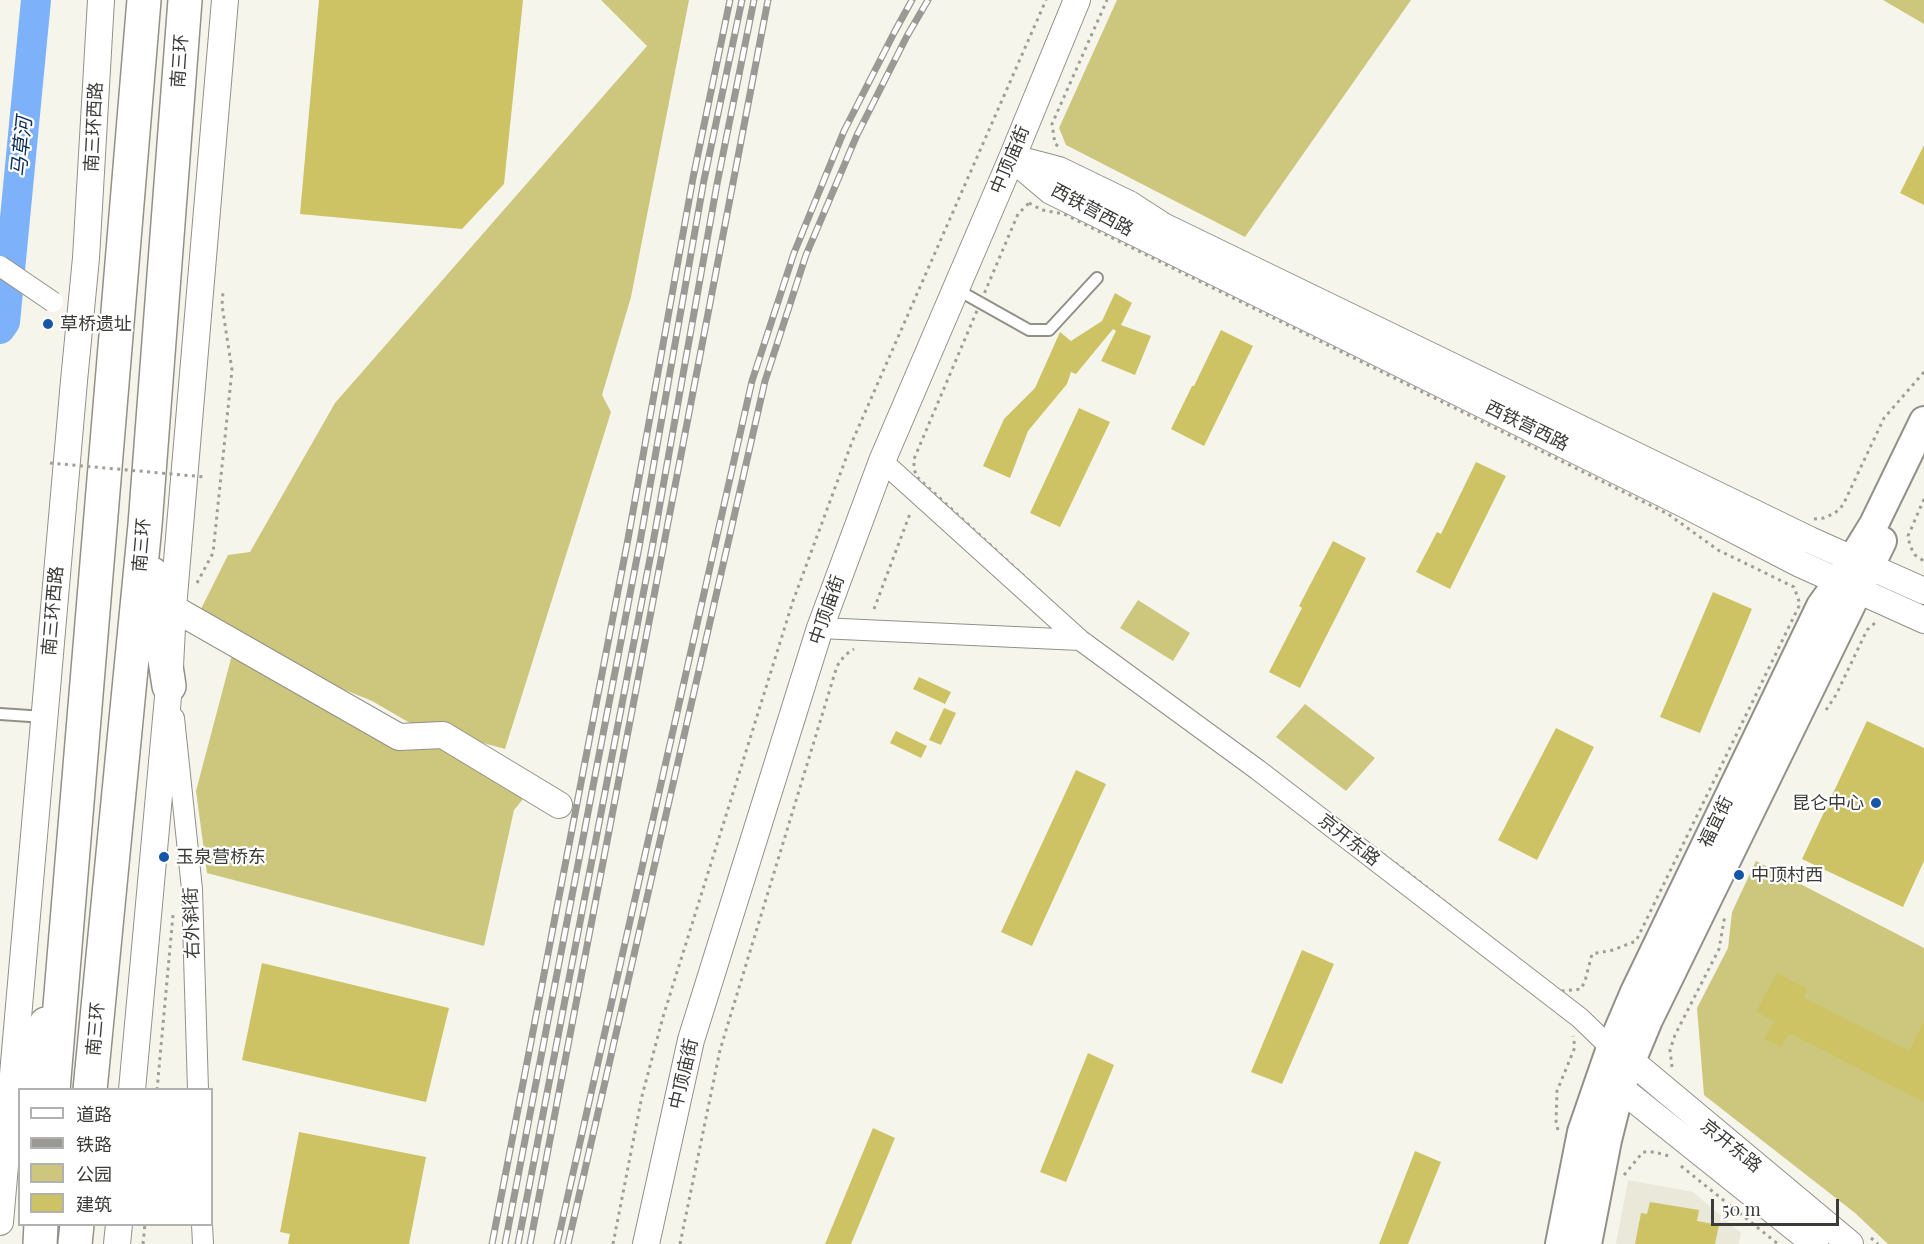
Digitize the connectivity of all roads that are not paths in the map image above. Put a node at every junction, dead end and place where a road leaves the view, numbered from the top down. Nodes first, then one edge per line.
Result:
1 (101, 0) edge
2 (144, 0) edge
3 (185, 0) edge
4 (225, 0) edge
5 (1077, 0) edge
6 (1012, 158) junction
7 (0, 266) edge
8 (1097, 278) dead end
9 (955, 289) junction
10 (80, 320) junction
11 (1924, 421) edge
12 (1924, 456) edge
13 (882, 460) junction
14 (144, 525) junction
15 (1855, 574) junction
16 (1924, 591) edge
17 (180, 612) junction
18 (1924, 620) edge
19 (820, 628) junction
20 (1080, 640) junction
21 (169, 686) junction
22 (0, 714) edge
23 (44, 717) junction
24 (559, 805) dead end
25 (64, 965) junction
26 (1621, 1054) junction
27 (25, 1088) edge
28 (53, 1088) edge
29 (90, 1088) edge
30 (132, 1088) edge
31 (198, 1088) edge
32 (1620, 1088) junction
33 (18, 1114) edge
34 (6, 1149) junction
35 (0, 1222) edge
36 (41, 1226) edge
37 (77, 1226) edge
38 (119, 1226) edge
39 (202, 1226) edge
40 (1860, 1240) edge
41 (40, 1244) edge
42 (75, 1244) edge
43 (117, 1244) edge
44 (203, 1244) edge
45 (646, 1244) edge
46 (1560, 1244) edge
47 (1587, 1244) edge
48 (1815, 1244) edge

1 - 10 street, 南三环西路
2 - 25 highway, 南三环
3 - 14 highway, 南三环
4 - 17 street
5 - 6 street, 中顶庙街
6 - 9 street, 中顶庙街
6 - 15 street, 西铁营西路
7 - 10 street, bridge
8 - 9 lane
9 - 13 street, 中顶庙街
10 - 23 street, 南三环西路
11 - 15 main road, 福宜街
12 - 15 main road, 福宜街
13 - 19 street, 中顶庙街
13 - 20 street
14 - 21 highway
14 - 29 highway, 南三环
15 - 16 street, 西铁营西路
15 - 18 street, 西铁营西路
15 - 26 main road, 福宜街
17 - 21 street
17 - 24 street
19 - 20 street
19 - 45 street, 中顶庙街
20 - 26 street, 京开东路
21 - 30 street
21 - 31 street, 右外斜街
22 - 23 lane
23 - 34 street, 南三环西路
25 - 27 highway
25 - 28 highway, 南三环
26 - 32 main road, 福宜街
26 - 40 street, 京开东路
26 - 46 main road, 福宜街
32 - 47 main road, 福宜街
32 - 48 street, 京开东路
33 - 34 highway
34 - 35 street, 南三环西路
36 - 41 highway
37 - 42 highway
38 - 43 street
39 - 44 street

